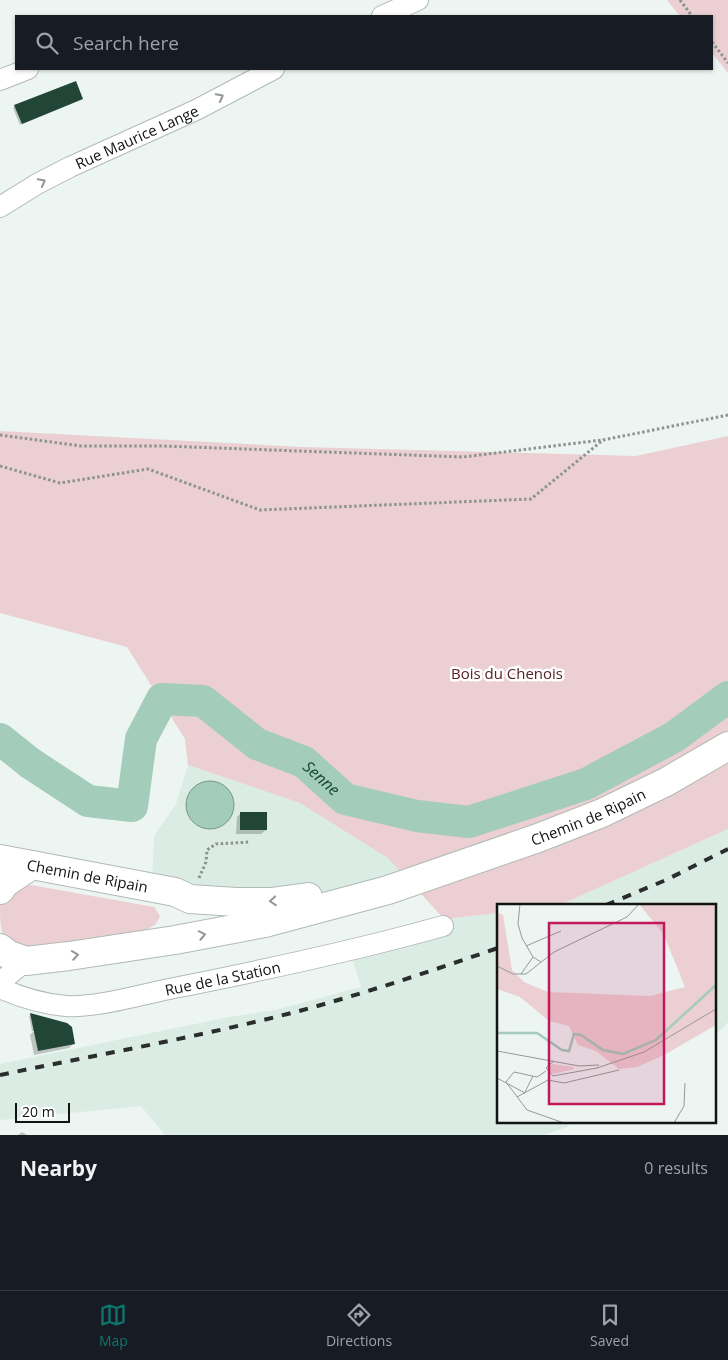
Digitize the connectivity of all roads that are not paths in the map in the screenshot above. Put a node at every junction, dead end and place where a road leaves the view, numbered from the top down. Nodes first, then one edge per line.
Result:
1 (418, 0) edge
2 (384, 15) edge
3 (25, 70) edge
4 (272, 70) edge
5 (0, 80) edge
6 (0, 207) edge
7 (728, 746) edge
8 (0, 859) edge
9 (32, 865) junction
10 (442, 871) junction
11 (0, 890) edge
12 (182, 895) junction
13 (443, 926) dead end
14 (154, 942) junction
15 (0, 948) edge
16 (26, 961) junction
17 (0, 982) edge
18 (0, 988) edge

1 - 2 street
3 - 5 street
6 -> 4 street, Rue Maurice Lange
7 - 10 street, Chemin de Ripain
8 - 9 street, Chemin de Ripain
9 - 11 street
9 - 12 street, Chemin de Ripain
10 -> 12 street, Chemin de Ripain
14 -> 10 street, Chemin de Ripain
12 - 14 street, Chemin de Ripain
13 - 18 street, Rue de la Station
16 -> 14 street, Chemin de Ripain
15 - 16 street
16 - 17 street

